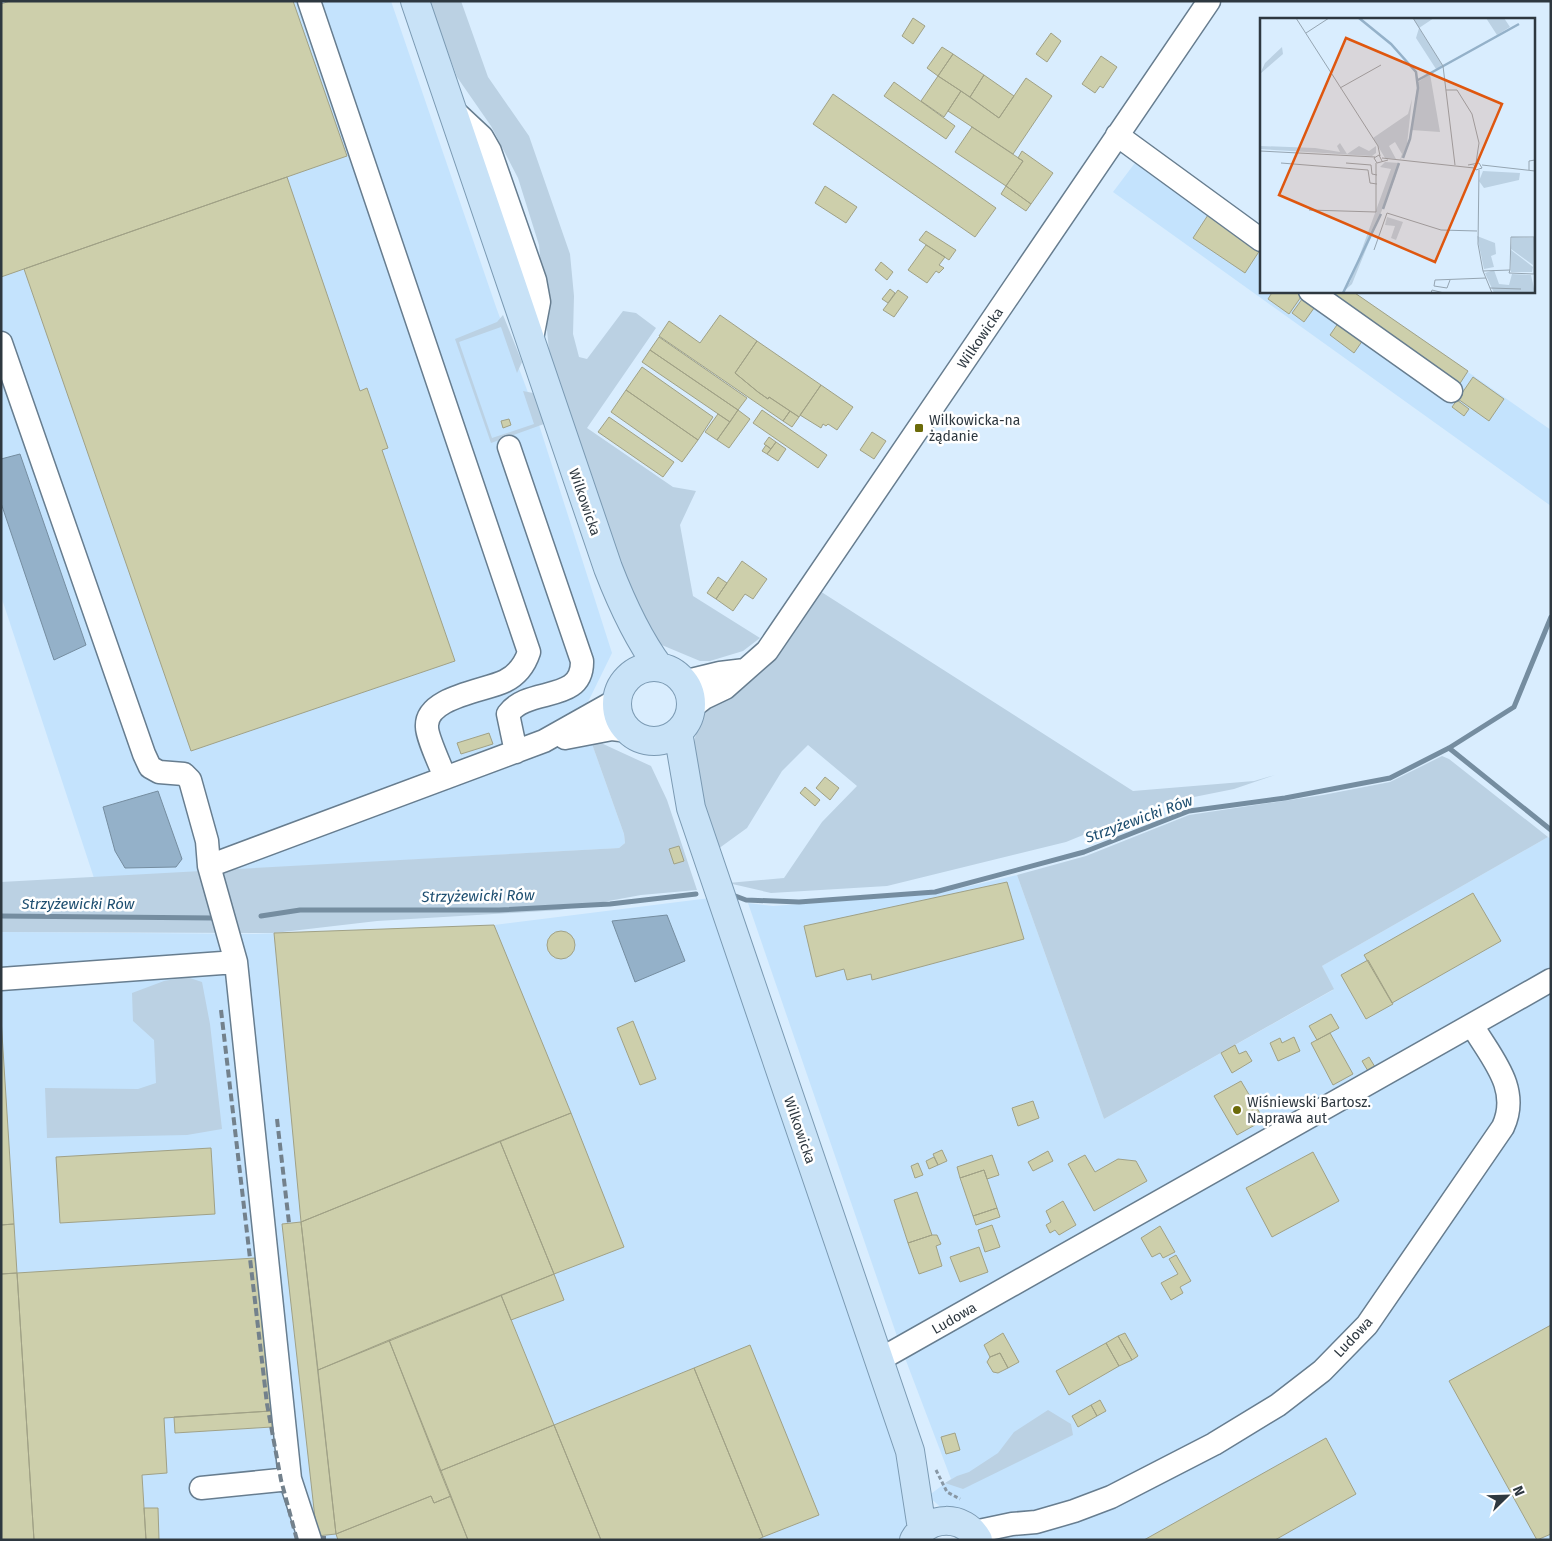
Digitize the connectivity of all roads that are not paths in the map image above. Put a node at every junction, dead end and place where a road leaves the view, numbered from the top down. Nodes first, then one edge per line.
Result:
1 (309, 1) edge
2 (415, 1) edge
3 (1209, 1) edge
4 (1117, 135) junction
5 (1260, 239) edge
6 (1311, 292) edge
7 (1, 343) edge
8 (1451, 391) dead end
9 (510, 447) dead end
10 (618, 594) junction
11 (659, 667) junction
12 (745, 670) junction
13 (684, 682) junction
14 (622, 689) junction
15 (684, 720) junction
16 (641, 736) junction
17 (544, 741) junction
18 (516, 752) junction
19 (445, 778) junction
20 (691, 808) junction
21 (209, 866) junction
22 (236, 962) junction
23 (1, 979) edge
24 (1551, 980) edge
25 (1472, 1025) junction
26 (879, 1360) junction
27 (921, 1456) junction
28 (290, 1479) junction
29 (201, 1488) dead end
30 (956, 1511) junction
31 (1036, 1522) junction
32 (918, 1534) edge
33 (976, 1536) edge
34 (310, 1540) edge
35 (1012, 1540) edge

1 - 19 street
2 - 10 main road, Wilkowicka
3 - 4 street, Wilkowicka
4 - 5 street
4 - 12 street, Wilkowicka
6 - 8 street
7 - 21 street
9 - 18 street
10 - 11 main road, Wilkowicka
10 - 14 main road, Wilkowicka
11 - 13 main road
11 - 14 main road
12 - 13 street
12 - 15 street, Wilkowicka
13 - 15 main road
14 - 16 main road
14 - 17 street
15 - 16 main road
15 - 20 main road, Wilkowicka
16 - 17 street
16 - 20 main road, Wilkowicka
17 - 18 street
18 - 19 street
19 - 21 street
20 - 26 main road, Wilkowicka
21 - 22 street
22 - 23 street
22 - 28 street
24 - 25 street, Ludowa
25 - 26 street, Ludowa
25 - 31 street, Ludowa
26 - 27 main road, Wilkowicka
27 - 30 main road, Wilkowicka
27 - 32 main road, Wilkowicka
28 - 29 street
28 - 34 street
30 - 32 main road
30 - 33 main road
31 - 33 street, Ludowa
31 - 35 street, Ludowa

